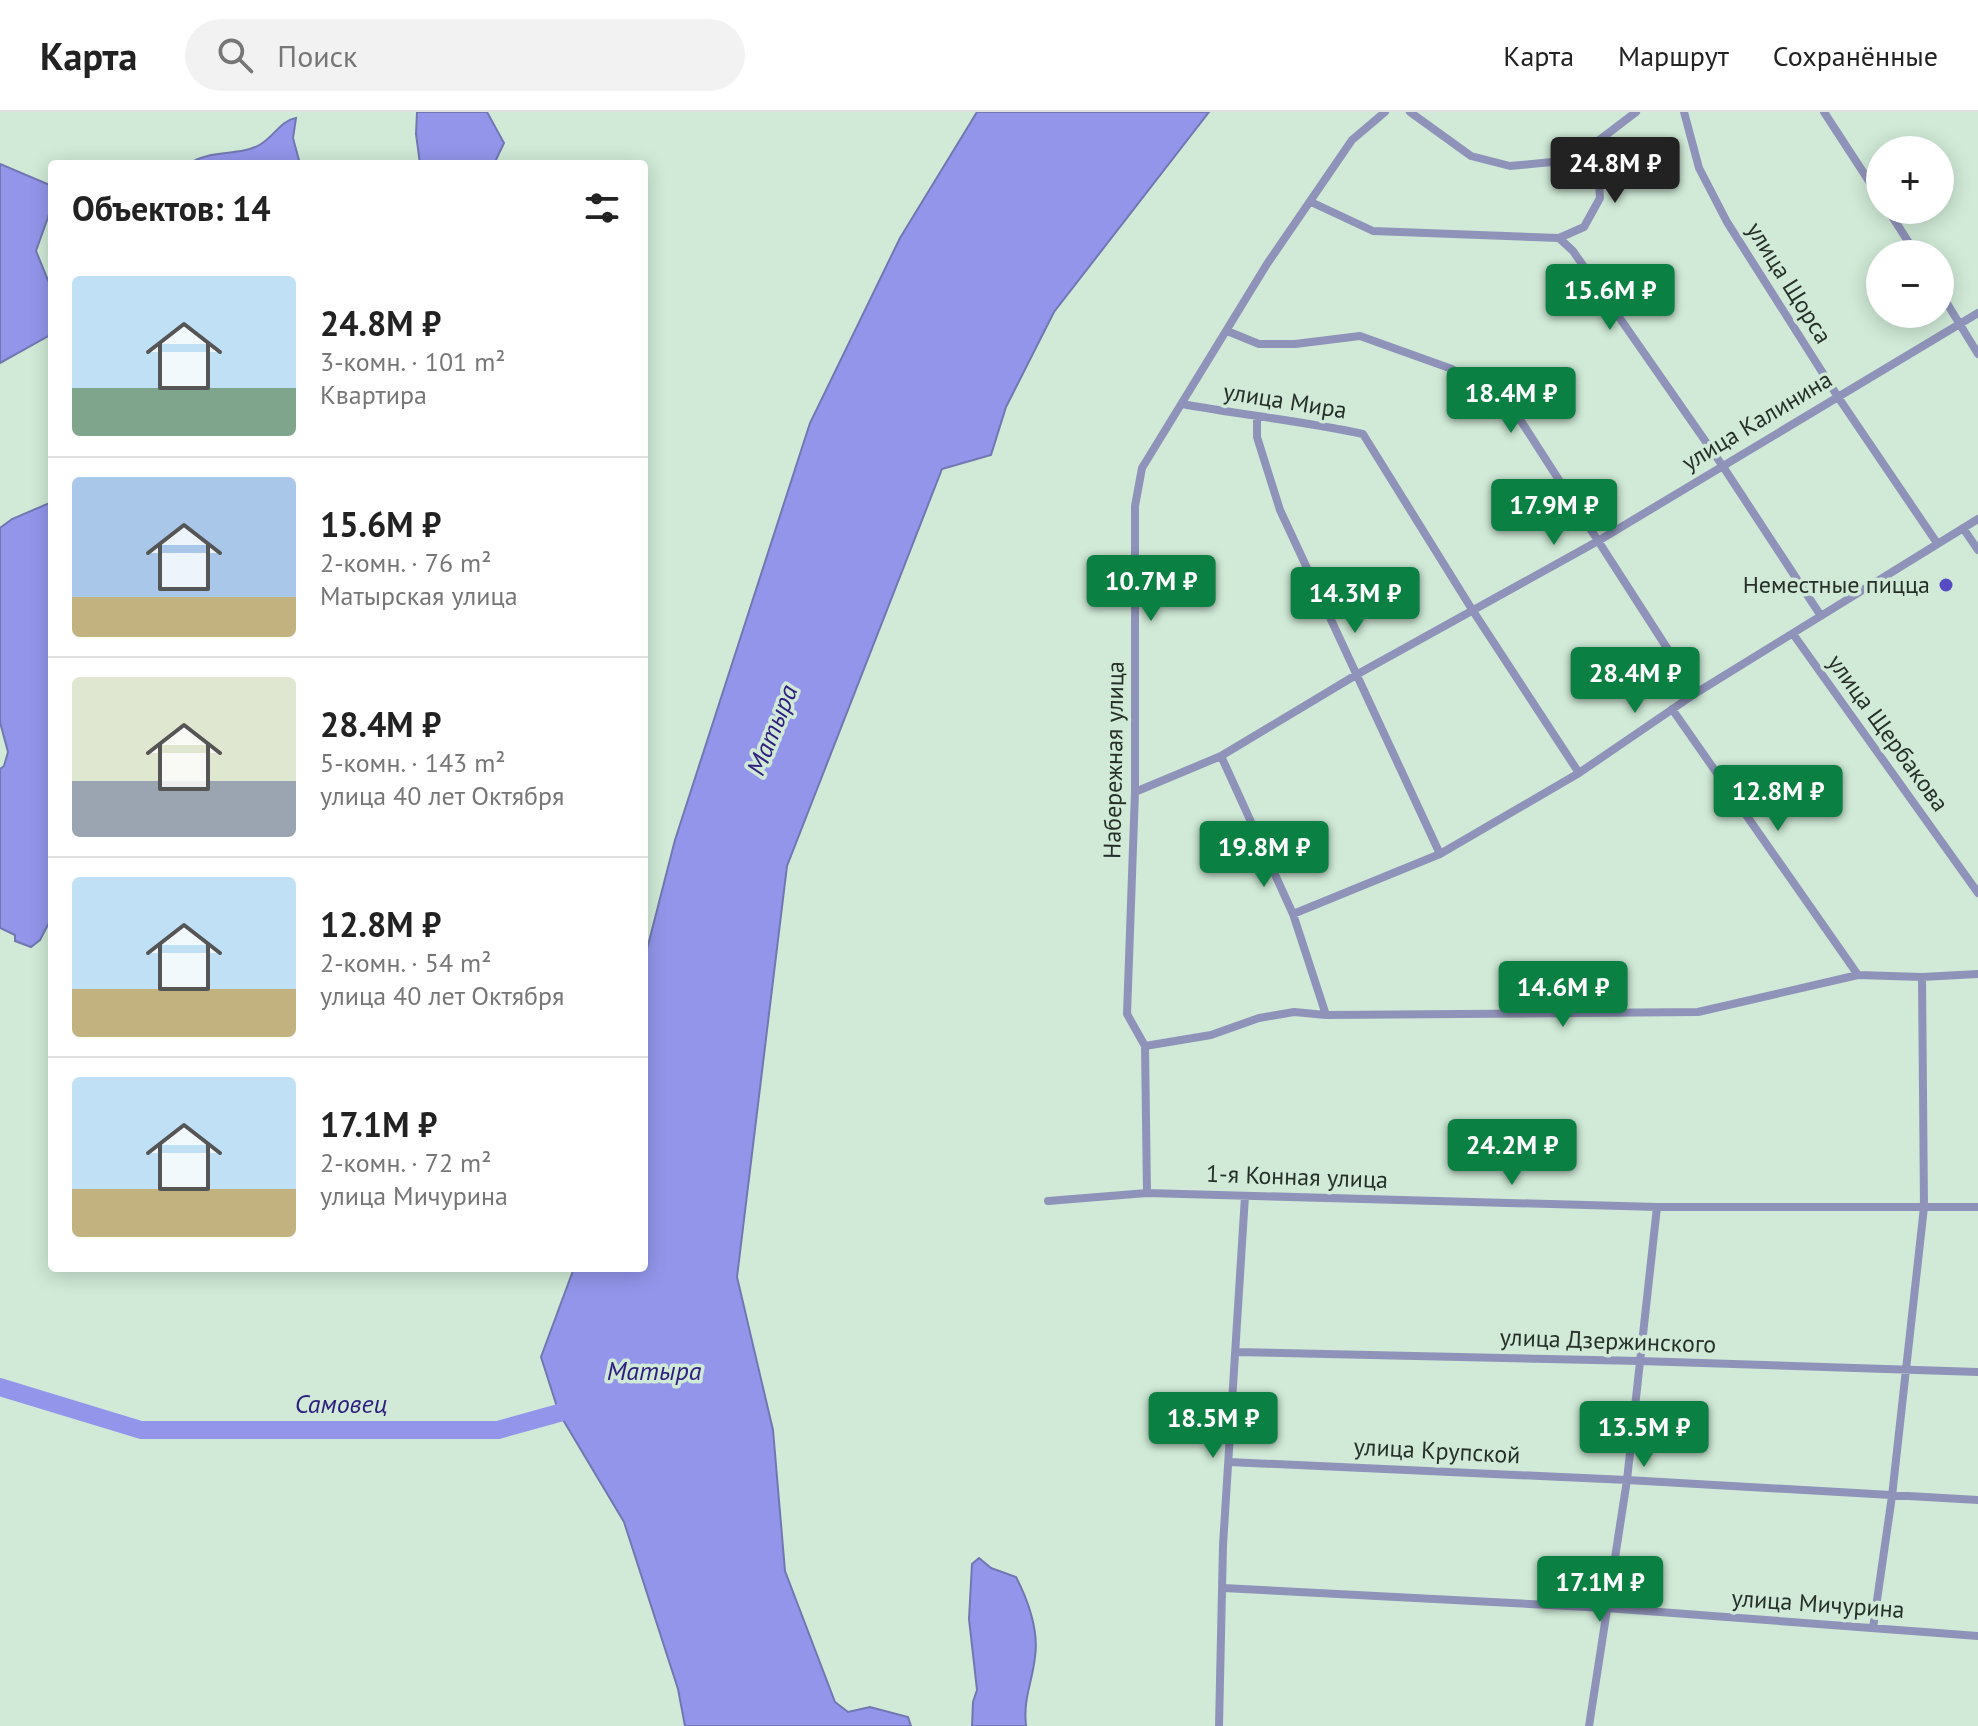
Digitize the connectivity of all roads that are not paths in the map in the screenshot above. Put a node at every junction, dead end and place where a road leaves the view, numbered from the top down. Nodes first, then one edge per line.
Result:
1 (1385, 112) edge
2 (1410, 112) edge
3 (1636, 112) edge
4 (1684, 112) edge
5 (1824, 112) edge
6 (1585, 151) junction
7 (1866, 176) edge
8 (1311, 202) junction
9 (1559, 238) junction
10 (1978, 313) edge
11 (1954, 314) edge
12 (1960, 323) junction
13 (1227, 331) junction
14 (1978, 354) edge
15 (1838, 397) junction
16 (1182, 404) junction
17 (1257, 417) junction
18 (1722, 465) junction
19 (1978, 519) edge
20 (1963, 528) junction
21 (1598, 541) junction
22 (1937, 543) junction
23 (1978, 550) edge
24 (1473, 611) junction
25 (1821, 616) junction
26 (1793, 634) junction
27 (1356, 675) junction
28 (1696, 693) junction
29 (1672, 709) junction
30 (1221, 756) junction
31 (1579, 773) junction
32 (1135, 792) junction
33 (1440, 854) junction
34 (1978, 893) edge
35 (1293, 914) junction
36 (1978, 974) edge
37 (1858, 975) junction
38 (1922, 977) junction
39 (1326, 1015) junction
40 (1145, 1046) junction
41 (1147, 1193) junction
42 (1245, 1196) junction
43 (1048, 1201) dead end
44 (1657, 1207) junction
45 (1924, 1207) junction
46 (1978, 1207) edge
47 (1236, 1352) junction
48 (1640, 1361) junction
49 (1906, 1369) junction
50 (1978, 1372) edge
51 (1229, 1462) junction
52 (1627, 1480) junction
53 (1892, 1496) junction
54 (1978, 1500) edge
55 (1223, 1588) junction
56 (1606, 1608) junction
57 (1873, 1628) junction
58 (1978, 1636) edge
59 (1219, 1726) edge
60 (1589, 1726) edge

1 - 8 street, Набережная улица
2 - 6 street
3 - 6 street
4 - 15 street, улица Щорса
5 - 7 street
6 - 9 street
8 - 9 street
8 - 13 street, Набережная улица
9 - 18 street
10 - 12 street, улица Калинина
11 - 12 street
12 - 14 street
12 - 15 street, улица Калинина
13 - 16 street, Набережная улица
13 - 21 street
15 - 18 street, улица Калинина
15 - 22 street, улица Щорса
16 - 17 street, улица Мира
16 - 32 street, Набережная улица
17 - 24 street, улица Мира
17 - 27 street
18 - 21 street, улица Калинина
18 - 25 street
19 - 20 street
20 - 22 street
20 - 23 street
21 - 24 street, улица Калинина
21 - 28 street
22 - 25 street
24 - 27 street, улица Калинина
24 - 31 street, улица Мира
25 - 26 street
26 - 28 street
26 - 34 street, улица Щербакова
27 - 30 street, улица Калинина
27 - 33 street
28 - 29 street
29 - 31 street
29 - 37 street
30 - 32 street, улица Калинина
30 - 35 street
31 - 33 street
32 - 40 street, Набережная улица
33 - 35 street
35 - 39 street
36 - 38 street
37 - 38 street
37 - 39 street
38 - 45 street
39 - 40 street
40 - 41 street, Набережная улица
41 - 42 street, 1-я Конная улица
41 - 43 street, 1-я Конная улица
42 - 44 street, 1-я Конная улица
42 - 47 street
44 - 45 street, 1-я Конная улица
44 - 48 street
45 - 46 street, 1-я Конная улица
45 - 49 street
47 - 48 street, улица Дзержинского
47 - 51 street
48 - 49 street, улица Дзержинского
48 - 52 street
49 - 50 street, улица Дзержинского
49 - 53 street
51 - 52 street, улица Крупской
51 - 55 street
52 - 53 street, улица Крупской
52 - 56 street
53 - 54 street, улица Крупской
53 - 57 street
55 - 56 street, улица Мичурина
55 - 59 street
56 - 57 street, улица Мичурина
56 - 60 street
57 - 58 street, улица Мичурина

